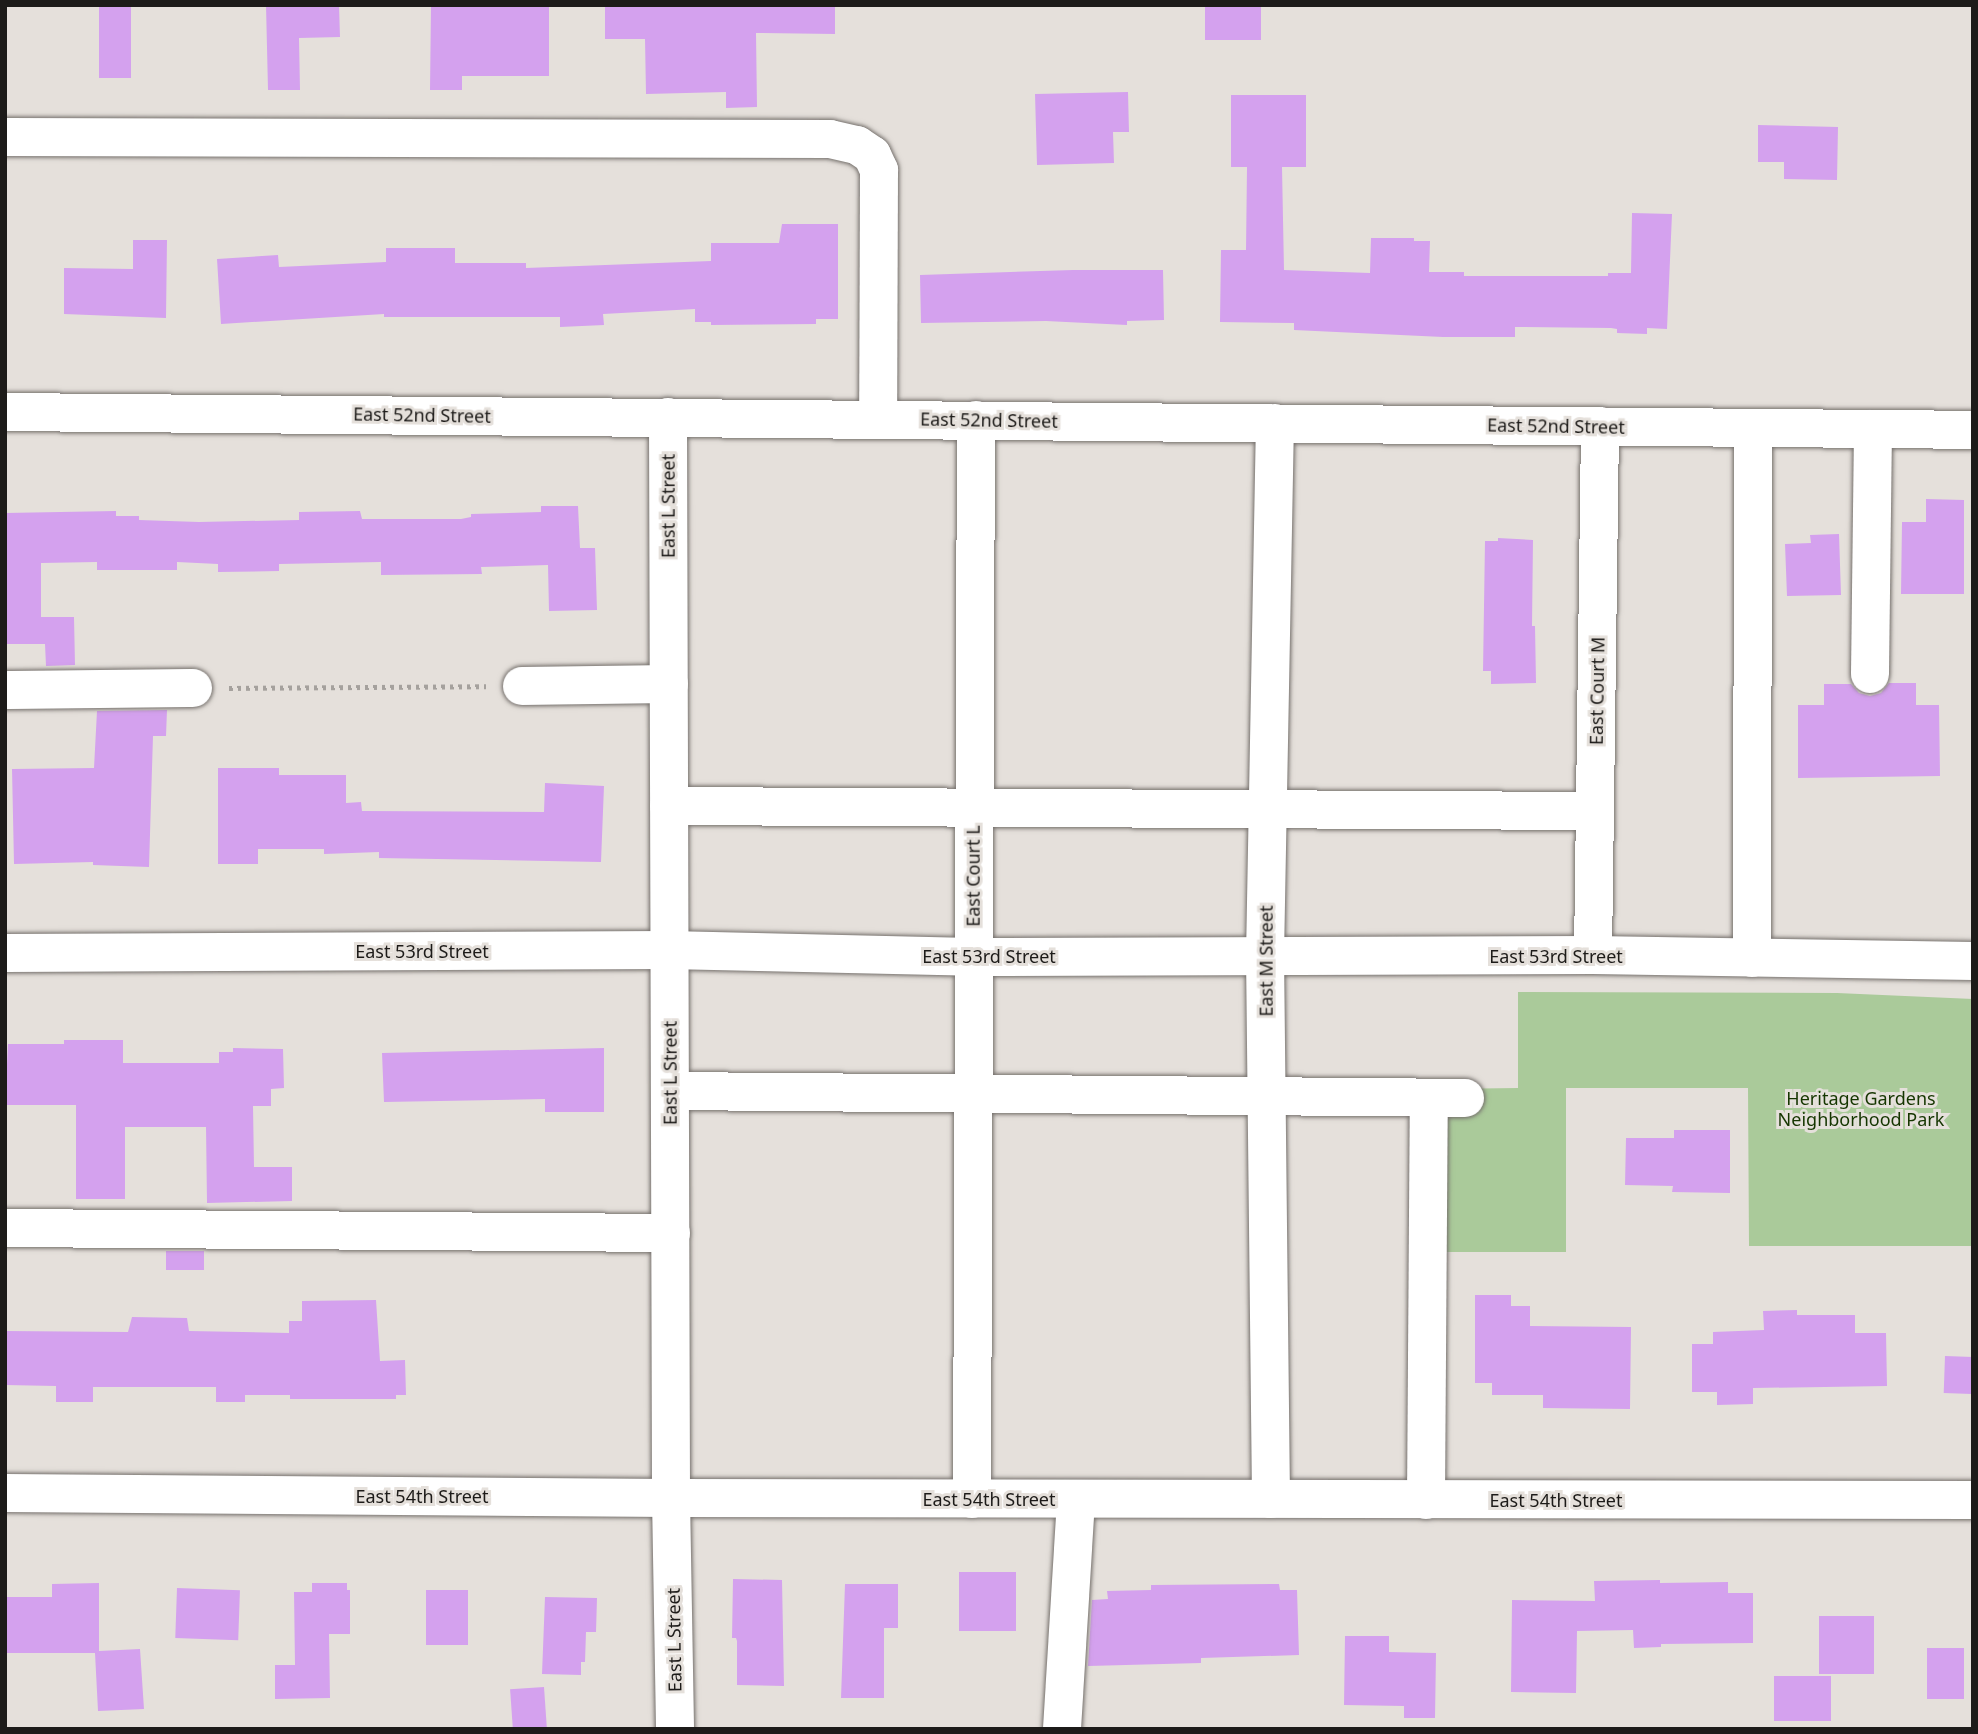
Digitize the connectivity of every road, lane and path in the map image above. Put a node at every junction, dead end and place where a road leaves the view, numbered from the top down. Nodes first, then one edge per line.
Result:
1 (5, 137) edge
2 (5, 412) edge
3 (668, 417) junction
4 (878, 419) junction
5 (976, 420) junction
6 (1275, 423) junction
7 (1600, 426) junction
8 (1753, 428) junction
9 (1873, 429) junction
10 (1973, 430) edge
11 (1870, 674) dead end
12 (669, 684) junction
13 (522, 686) joint
14 (193, 688) joint
15 (5, 690) edge
16 (669, 806) junction
17 (973, 808) junction
18 (1268, 809) junction
19 (1595, 811) junction
20 (669, 950) junction
21 (5, 953) edge
22 (1593, 955) junction
23 (1265, 956) junction
24 (972, 957) junction
25 (1752, 958) junction
26 (1973, 961) edge
27 (670, 1091) junction
28 (972, 1093) junction
29 (1267, 1096) junction
30 (5, 1228) edge
31 (671, 1233) junction
32 (5, 1493) edge
33 (671, 1498) junction
34 (972, 1499) junction
35 (1076, 1499) junction
36 (1271, 1499) junction
37 (1426, 1500) junction
38 (1973, 1500) edge
39 (675, 1729) edge
40 (1062, 1729) edge

1 - 4 street
2 - 3 street, East 52nd Street
3 - 4 street, East 52nd Street
3 - 12 street, East L Street
4 - 5 street, East 52nd Street
5 - 6 street, East 52nd Street
5 - 17 street, East Court L
6 - 7 street, East 52nd Street
6 - 18 street, East M Street
7 - 8 street, East 52nd Street
7 - 19 street, East Court M
8 - 9 street, East 52nd Street
8 - 25 street
9 - 10 street, East 52nd Street
9 - 11 street
12 - 13 street
12 - 16 street, East L Street
13 - 14 path
14 - 15 street
16 - 17 street
16 - 20 street, East L Street
17 - 18 street
17 - 24 street, East Court L
18 - 19 street
18 - 23 street, East M Street
19 - 22 street, East Court M
20 - 21 street, East 53rd Street
20 - 24 street, East 53rd Street
20 - 27 street, East L Street
22 - 23 street, East 53rd Street
22 - 25 street, East 53rd Street
23 - 24 street, East 53rd Street
23 - 29 street, East M Street
24 - 28 street, East Court L
25 - 26 street, East 53rd Street
27 - 28 street
27 - 31 street, East L Street
28 - 29 street
28 - 34 street, East Court L
29 - 36 street, East M Street
29 - 37 street
30 - 31 street
31 - 33 street, East L Street
32 - 33 street, East 54th Street
33 - 34 street, East 54th Street
33 - 39 street, East L Street
34 - 35 street, East 54th Street
35 - 36 street, East 54th Street
35 - 40 street
36 - 37 street, East 54th Street
37 - 38 street, East 54th Street

